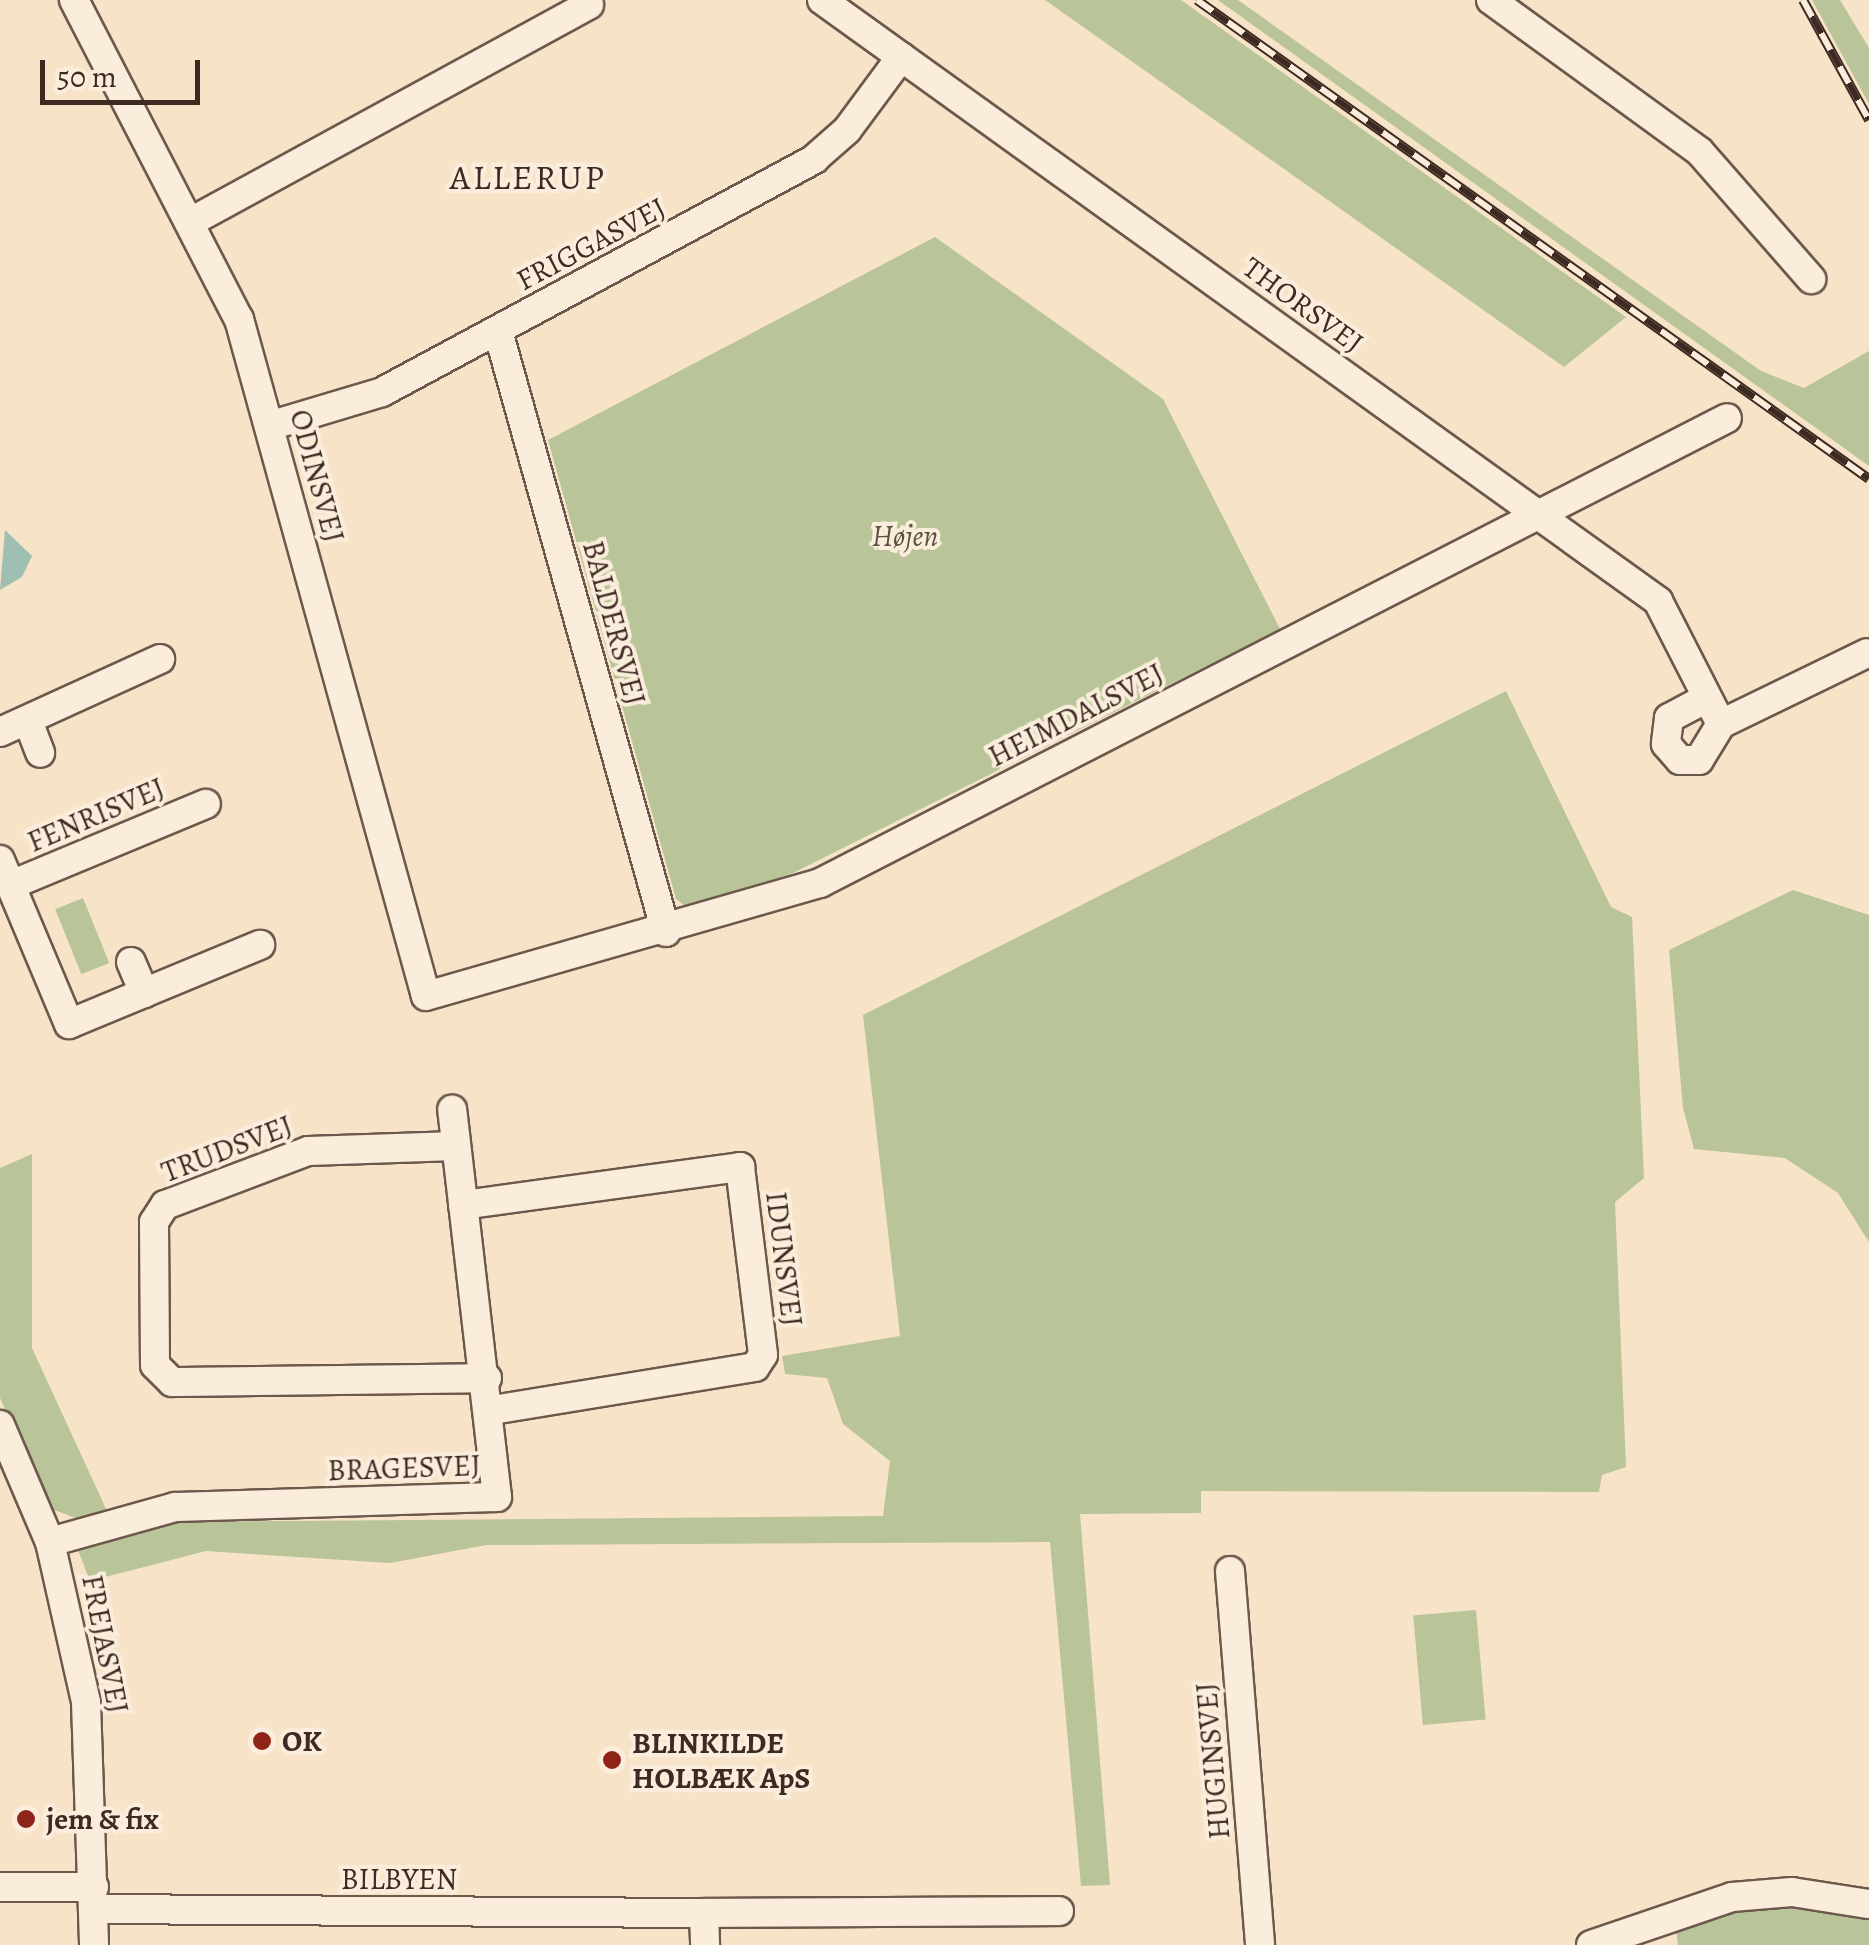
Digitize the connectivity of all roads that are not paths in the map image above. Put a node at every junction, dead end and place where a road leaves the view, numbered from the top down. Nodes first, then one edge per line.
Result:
1 (822, 0) edge
2 (1491, 0) edge
3 (78, 1) edge
4 (590, 5) dead end
5 (901, 57) junction
6 (194, 220) junction
7 (1811, 278) dead end
8 (498, 331) junction
9 (1727, 418) dead end
10 (270, 426) junction
11 (1540, 514) junction
12 (1867, 653) edge
13 (160, 659) dead end
14 (1707, 698) junction
15 (28, 721) junction
16 (1721, 724) junction
17 (0, 732) edge
18 (40, 753) dead end
19 (206, 804) dead end
20 (5, 873) edge
21 (666, 932) junction
22 (260, 945) dead end
23 (131, 962) dead end
24 (144, 993) junction
25 (426, 996) joint
26 (452, 1110) dead end
27 (456, 1146) junction
28 (463, 1206) junction
29 (487, 1378) junction
30 (492, 1410) junction
31 (0, 1425) edge
32 (50, 1542) junction
33 (1230, 1571) dead end
34 (0, 1887) edge
35 (94, 1898) junction
36 (1869, 1904) edge
37 (1059, 1911) dead end
38 (704, 1913) junction
39 (94, 1945) edge
40 (704, 1945) edge
41 (1260, 1945) edge
42 (1591, 1945) edge

1 - 5 street, THORSVEJ
2 - 7 street
3 - 6 street, ODINSVEJ
4 - 6 street
5 - 8 street, FRIGGASVEJ
5 - 11 street, THORSVEJ
6 - 10 street, ODINSVEJ
8 - 10 street, FRIGGASVEJ
8 - 21 street, BALDERSVEJ
9 - 11 street, HEIMDALSVEJ
10 - 25 street, ODINSVEJ
11 - 14 street, THORSVEJ
11 - 21 street, HEIMDALSVEJ
12 - 16 street
13 - 15 street
14 - 16 street, THORSVEJ
14 - 16 street
15 - 17 street
15 - 18 street
19 - 20 street, FENRISVEJ
20 - 24 street, FENRISVEJ
21 - 25 street, HEIMDALSVEJ
22 - 24 street, FENRISVEJ
23 - 24 street
26 - 27 street, BRAGESVEJ
27 - 28 street, BRAGESVEJ
27 - 29 street, TRUDSVEJ
28 - 29 street, BRAGESVEJ
28 - 30 street, IDUNSVEJ
29 - 30 street, BRAGESVEJ
30 - 32 street, BRAGESVEJ
31 - 32 street, FREJASVEJ
32 - 35 street, FREJASVEJ
33 - 41 street, HUGINSVEJ
34 - 35 street
35 - 38 street, BILBYEN
35 - 39 street, FREJASVEJ
36 - 42 street
37 - 38 street, BILBYEN
38 - 40 street

